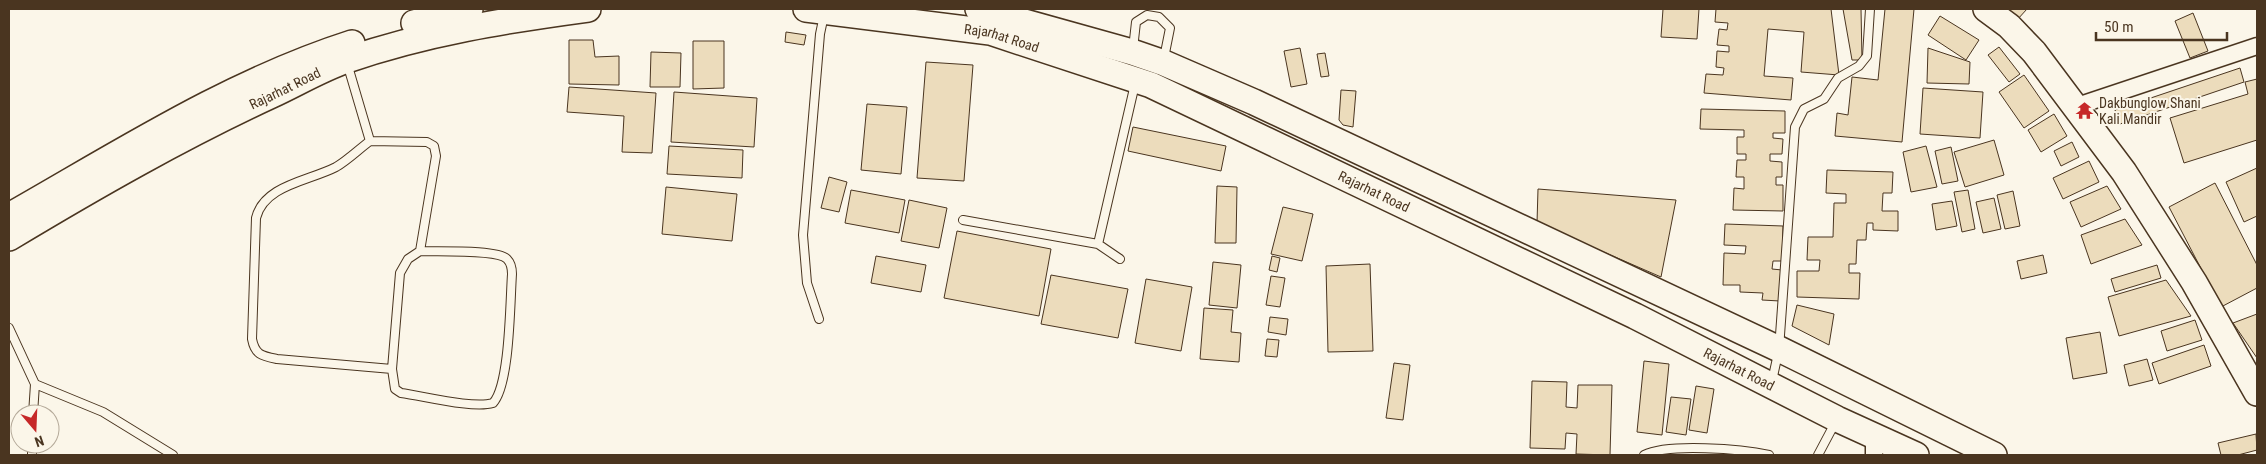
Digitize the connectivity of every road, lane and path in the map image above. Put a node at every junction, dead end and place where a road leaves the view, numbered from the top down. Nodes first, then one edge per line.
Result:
1 (470, 9) edge
2 (588, 9) edge
3 (978, 9) edge
4 (1870, 9) edge
5 (1986, 9) edge
6 (815, 10) edge
7 (2257, 46) edge
8 (346, 61) junction
9 (1142, 70) junction
10 (2074, 107) junction
11 (370, 141) junction
12 (9, 216) edge
13 (963, 220) dead end
14 (9, 238) edge
15 (1098, 244) junction
16 (420, 251) junction
17 (1120, 259) dead end
18 (819, 319) dead end
19 (9, 328) edge
20 (1779, 349) junction
21 (392, 368) junction
22 (35, 384) junction
23 (1771, 384) junction
24 (2257, 393) edge
25 (34, 404) edge
26 (1837, 419) junction
27 (1874, 446) edge
28 (173, 455) edge
29 (1644, 455) edge
30 (1769, 455) edge
31 (1818, 455) edge
32 (1916, 455) edge
33 (1994, 455) edge

1 - 12 main road
2 - 8 main road, Rajarhat Road
3 - 9 main road
4 - 20 lane
5 - 10 main road
6 - 9 main road, Rajarhat Road
6 - 18 lane
7 - 10 street
8 - 11 lane
8 - 14 main road, Rajarhat Road
9 - 9 lane
9 - 15 lane
9 - 20 main road
9 - 23 main road, Rajarhat Road
10 - 24 main road
11 - 16 lane
11 - 21 lane
13 - 15 lane
15 - 17 lane
16 - 21 lane
16 - 21 lane
19 - 22 lane
20 - 23 lane
20 - 33 main road
22 - 25 lane
22 - 28 lane
23 - 26 main road, Rajarhat Road
26 - 27 main road, Rajarhat Road
26 - 31 lane
27 - 32 main road, Rajarhat Road
29 - 30 lane

